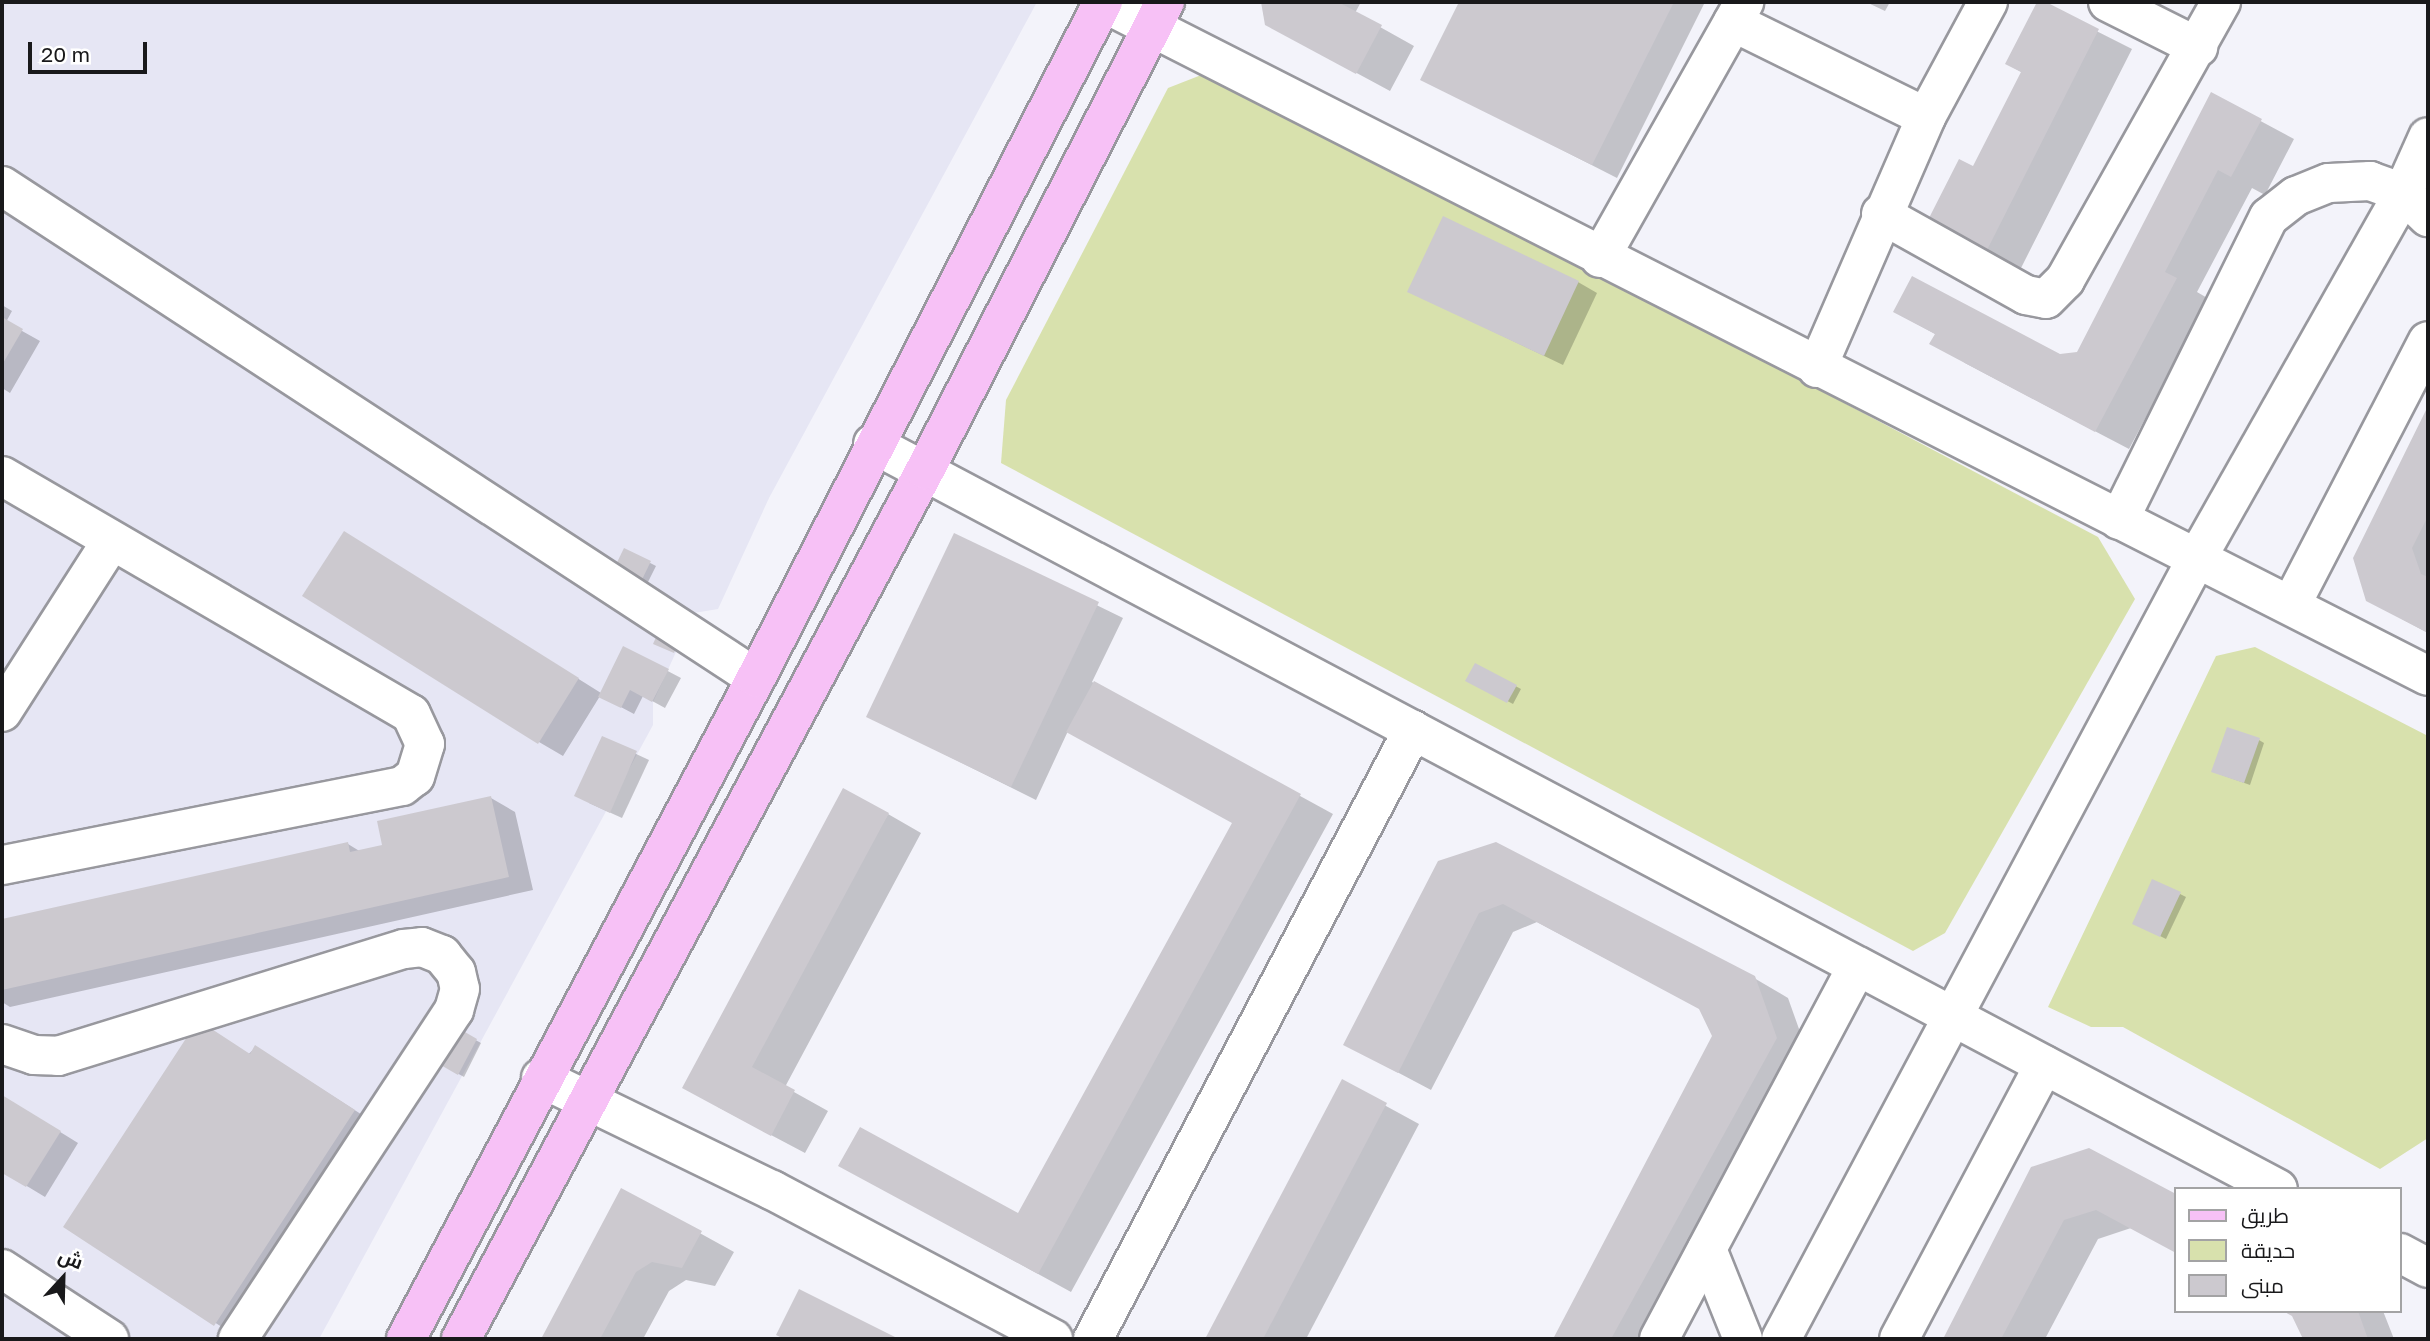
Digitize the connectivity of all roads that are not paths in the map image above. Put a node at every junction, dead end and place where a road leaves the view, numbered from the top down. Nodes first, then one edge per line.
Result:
1 (1102, 2) edge
2 (1988, 2) edge
3 (2108, 2) edge
4 (2221, 2) edge
5 (1738, 12) edge
6 (1159, 14) edge
7 (2198, 47) junction
8 (1926, 117) junction
9 (2428, 137) edge
10 (2, 186) edge
11 (2416, 205) edge
12 (1881, 214) junction
13 (1600, 258) junction
14 (2428, 341) edge
15 (1817, 368) junction
16 (873, 444) junction
17 (925, 470) junction
18 (2, 476) edge
19 (2119, 520) junction
20 (110, 543) junction
21 (2198, 556) junction
22 (2291, 605) junction
23 (2428, 676) edge
24 (756, 678) junction
25 (2, 712) edge
26 (1413, 730) junction
27 (2, 865) edge
28 (1857, 966) junction
29 (1953, 1017) junction
30 (2, 1044) edge
31 (2044, 1065) junction
32 (541, 1078) junction
33 (586, 1103) junction
34 (2274, 1187) edge
35 (1707, 1249) junction
36 (2402, 1254) edge
37 (2428, 1268) edge
38 (2, 1269) edge
39 (56, 1325) edge
40 (109, 1339) edge
41 (238, 1339) edge
42 (407, 1339) edge
43 (461, 1339) edge
44 (1053, 1339) edge
45 (1093, 1339) edge
46 (1659, 1339) edge
47 (1743, 1339) edge
48 (1781, 1339) edge
49 (1899, 1339) edge

1 - 6 street
1 - 16 main road
2 - 8 street
3 - 7 street
4 - 7 street
5 - 8 street
5 - 13 street
6 - 13 street
6 - 17 main road
7 - 12 street
8 - 12 street
9 - 11 street
10 - 24 street
11 - 19 street
11 - 21 street
12 - 15 street
13 - 15 street
14 - 22 street
15 - 19 street
16 - 17 street
16 - 24 main road
17 - 26 street
17 - 33 main road
18 - 20 street
19 - 21 street
20 - 25 street
20 - 27 street
21 - 22 street
21 - 29 street
22 - 23 street
24 - 32 main road
26 - 28 street
26 - 45 street
28 - 29 street
28 - 35 street
29 - 31 street
29 - 48 street
30 - 41 street
31 - 34 street
31 - 49 street
32 - 33 street
32 - 42 main road
33 - 43 main road
33 - 44 street
35 - 46 street
35 - 47 street
36 - 37 street
38 - 39 street
39 - 40 street

